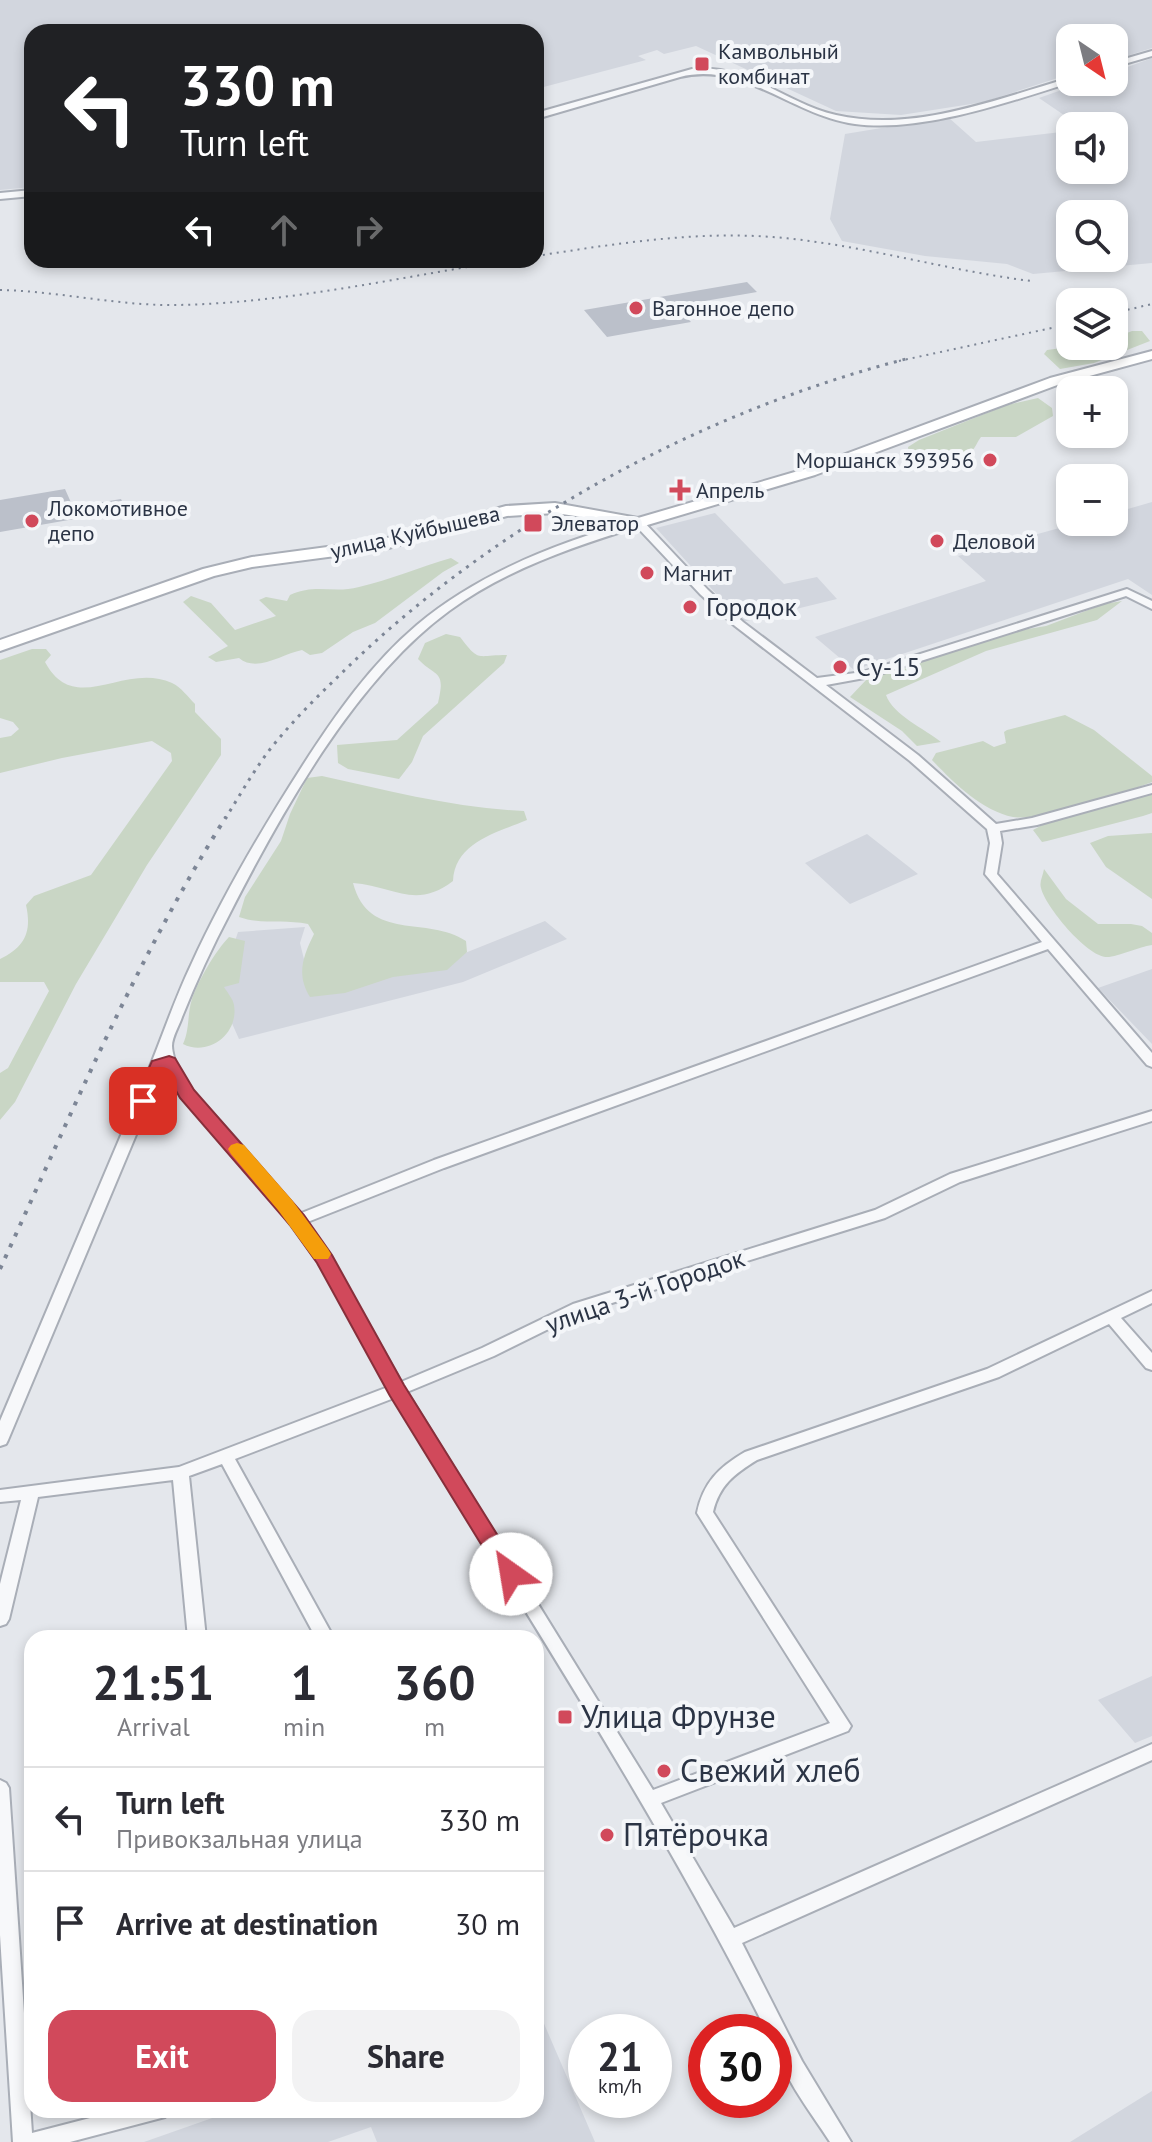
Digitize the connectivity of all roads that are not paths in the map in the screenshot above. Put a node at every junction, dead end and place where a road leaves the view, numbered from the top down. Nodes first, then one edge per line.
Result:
1 (1152, 53) edge
2 (1128, 61) edge
3 (1056, 84) edge
4 (544, 114) edge
5 (24, 194) edge
6 (0, 196) edge
7 (1152, 355) edge
8 (639, 523) junction
9 (1152, 606) edge
10 (0, 646) edge
11 (815, 682) junction
12 (1152, 789) edge
13 (993, 828) junction
14 (1050, 944) junction
15 (1152, 1062) edge
16 (164, 1064) junction
17 (1152, 1116) edge
18 (297, 1220) junction
19 (1152, 1296) edge
20 (1111, 1316) junction
21 (1152, 1364) edge
22 (397, 1390) junction
23 (0, 1440) edge
24 (226, 1457) junction
25 (180, 1473) junction
26 (31, 1493) junction
27 (0, 1496) edge
28 (0, 1619) edge
29 (196, 1630) edge
30 (321, 1630) edge
31 (1152, 1752) edge
32 (0, 1788) edge
33 (649, 1800) junction
34 (730, 1939) junction
35 (127, 2118) edge
36 (23, 2142) edge
37 (33, 2142) edge
38 (841, 2142) edge

1 - 2 street
3 - 4 street
5 - 6 street
7 - 8 street, улица Куйбышева
8 - 10 street, улица Куйбышева
8 - 11 street
8 - 16 street
9 - 11 street
11 - 13 street
12 - 13 street
13 - 14 street
14 - 15 street
14 - 18 street
16 - 18 street
16 - 23 street
17 - 22 street, улица 3-й Городок
18 - 22 street
19 - 20 street
20 - 21 street
20 - 33 street
22 - 24 street, улица 3-й Городок
22 - 33 street
24 - 25 street, улица 3-й Городок
24 - 30 street
25 - 26 street, улица 3-й Городок
25 - 29 street
26 - 27 street, улица 3-й Городок
26 - 28 street
31 - 34 street
32 - 36 street
33 - 34 street
34 - 38 street
35 - 37 street

